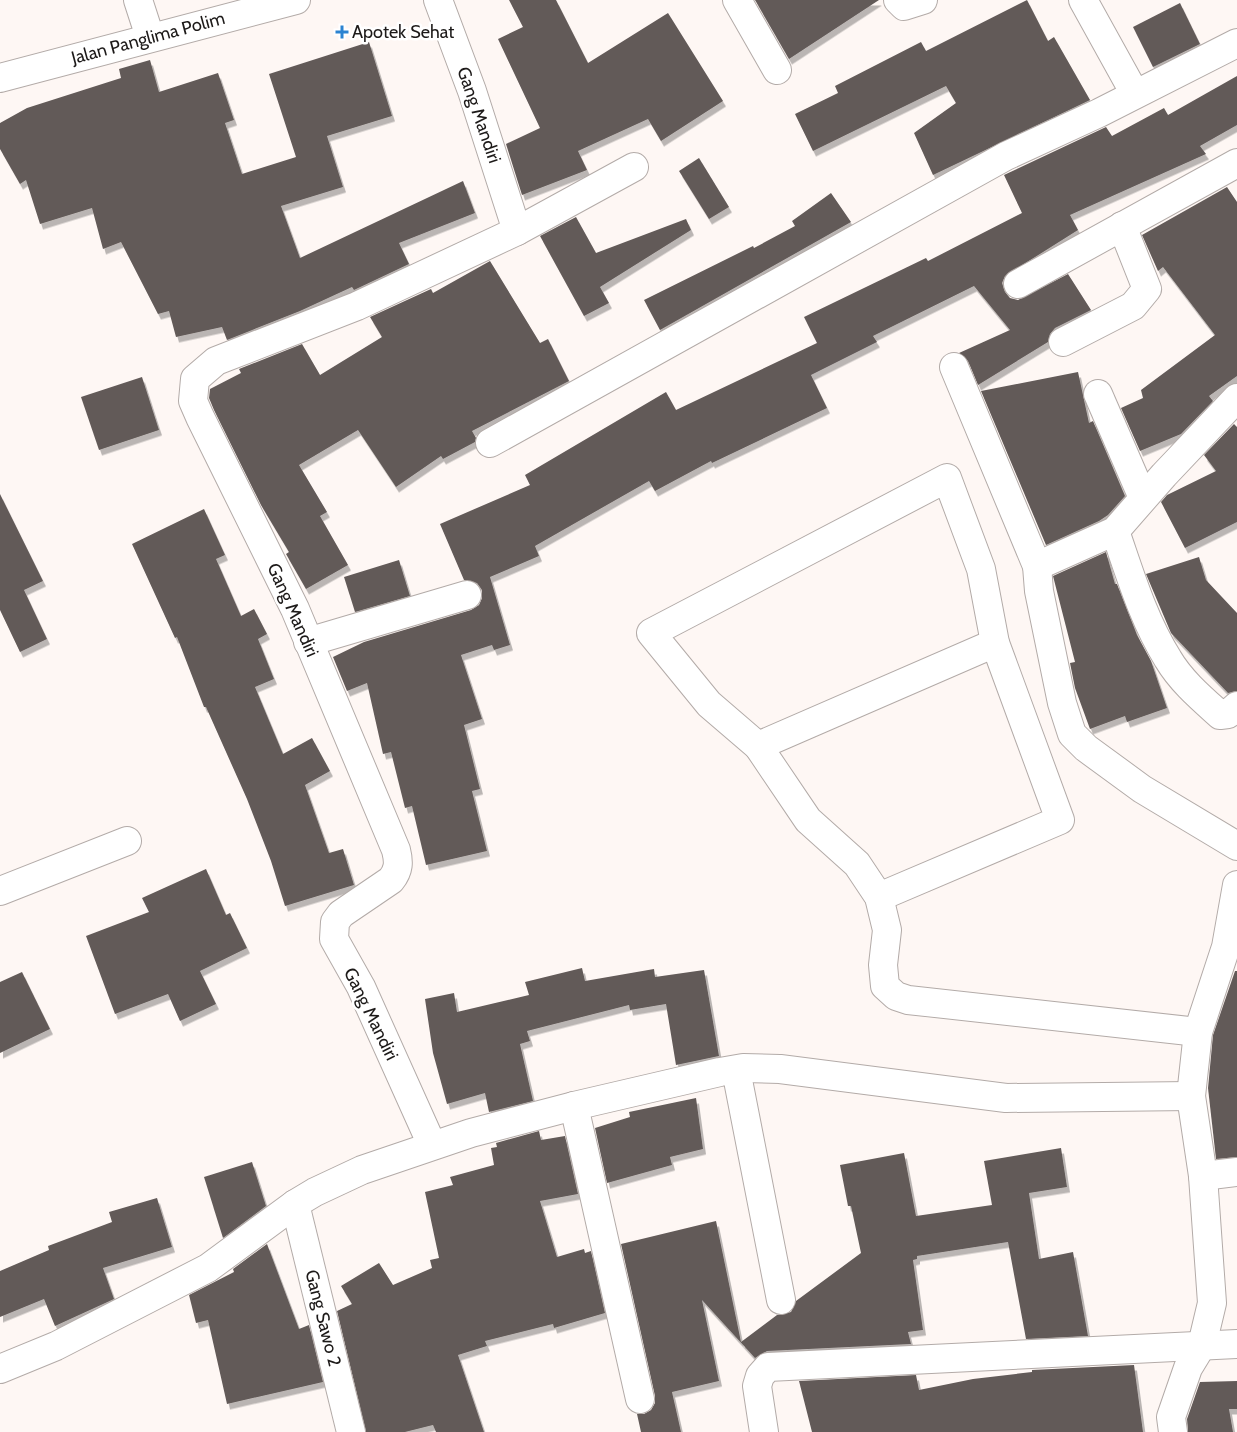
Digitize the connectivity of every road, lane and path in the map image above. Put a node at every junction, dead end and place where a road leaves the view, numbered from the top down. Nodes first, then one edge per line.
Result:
1 (138, 0) edge
2 (296, 0) edge
3 (438, 0) edge
4 (737, 0) edge
5 (898, 0) edge
6 (923, 0) edge
7 (1083, 0) edge
8 (150, 37) junction
9 (1237, 43) edge
10 (777, 70) dead end
11 (0, 78) edge
12 (1135, 94) junction
13 (1237, 163) edge
14 (634, 168) dead end
15 (1122, 226) junction
16 (517, 231) junction
17 (1018, 284) dead end
18 (1063, 342) dead end
19 (954, 367) dead end
20 (1098, 394) dead end
21 (1237, 398) edge
22 (490, 443) dead end
23 (1144, 498) junction
24 (1115, 531) junction
25 (1037, 566) junction
26 (467, 596) dead end
27 (308, 642) junction
28 (995, 643) junction
29 (1237, 706) edge
30 (758, 746) junction
31 (127, 840) dead end
32 (1237, 846) edge
33 (1237, 885) edge
34 (0, 891) edge
35 (879, 897) junction
36 (1198, 1032) junction
37 (736, 1070) junction
38 (1192, 1096) junction
39 (574, 1106) junction
40 (432, 1145) junction
41 (1237, 1172) edge
42 (1203, 1176) junction
43 (295, 1204) junction
44 (781, 1300) dead end
45 (1237, 1344) edge
46 (1202, 1345) junction
47 (0, 1369) edge
48 (640, 1400) dead end
49 (351, 1432) edge
50 (764, 1432) edge
51 (1173, 1432) edge

1 - 8 street
2 - 8 street, Jalan Panglima Polim
3 - 16 street, Gang Mandiri
4 - 10 street
5 - 6 street
7 - 12 street
8 - 11 street, Jalan Panglima Polim
9 - 12 street
12 - 22 street
13 - 15 street
14 - 16 street, Gang Mandiri
15 - 17 street
15 - 18 street
16 - 27 street, Gang Mandiri
19 - 25 street
20 - 23 street
21 - 23 street
23 - 24 street
24 - 25 street
24 - 29 street
25 - 32 street
26 - 27 street
27 - 40 street, Gang Mandiri
28 - 30 street
28 - 30 street
28 - 35 street
30 - 35 street
31 - 34 street
33 - 36 street
35 - 36 street
36 - 38 street
37 - 38 street
37 - 39 street
37 - 44 street
38 - 42 street
39 - 40 street
39 - 48 street
40 - 43 street
41 - 42 street
42 - 46 street
43 - 47 street
43 - 49 street, Gang Sawo 2
45 - 46 street
46 - 50 street
46 - 51 street

